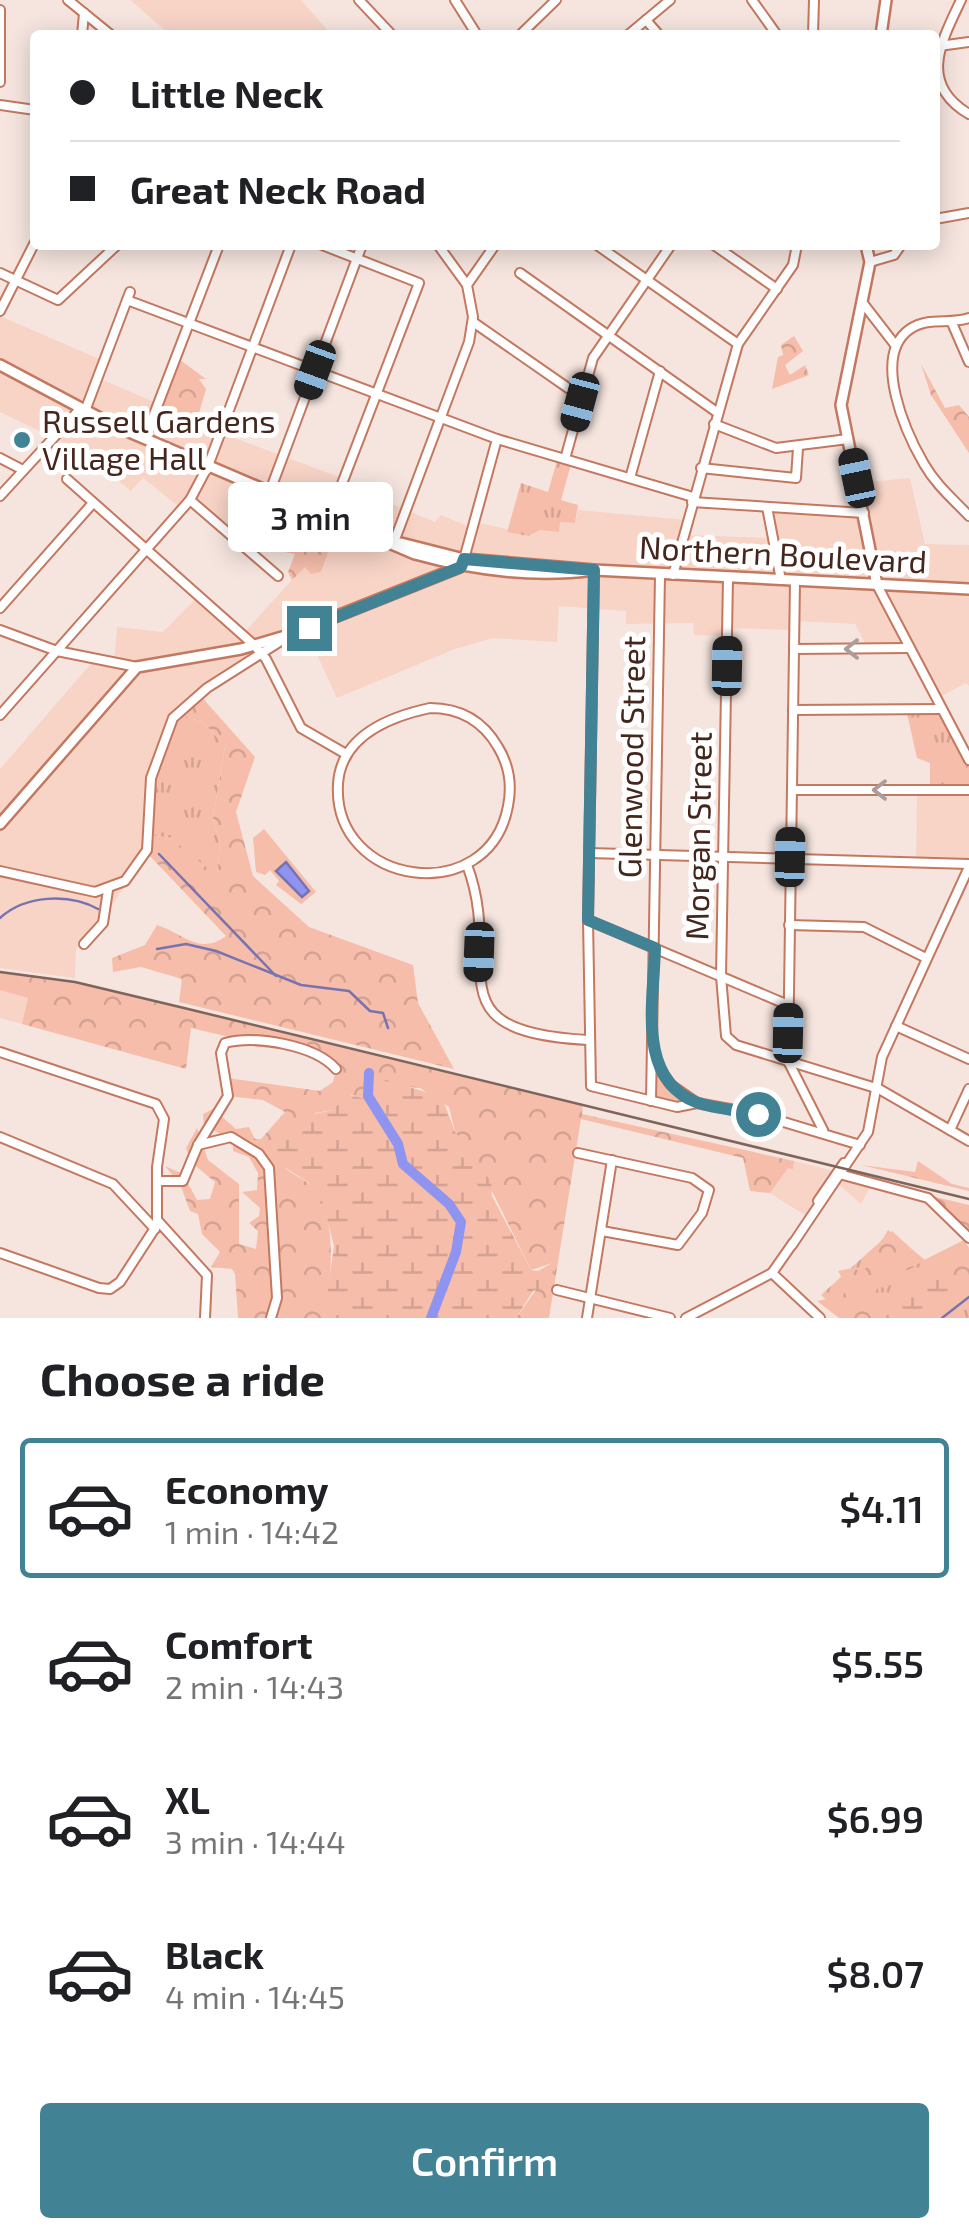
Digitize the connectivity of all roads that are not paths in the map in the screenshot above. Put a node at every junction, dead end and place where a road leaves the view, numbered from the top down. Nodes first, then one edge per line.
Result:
1 (68, 0) edge
2 (359, 0) edge
3 (454, 0) edge
4 (538, 0) edge
5 (556, 0) edge
6 (670, 0) edge
7 (752, 0) edge
8 (814, 0) edge
9 (886, 0) edge
10 (961, 0) edge
11 (0, 10) edge
12 (544, 10) junction
13 (84, 13) junction
14 (646, 20) junction
15 (949, 26) junction
16 (82, 30) edge
17 (105, 30) edge
18 (387, 30) edge
19 (474, 30) edge
20 (525, 30) edge
21 (634, 30) edge
22 (655, 30) edge
23 (773, 30) edge
24 (813, 30) edge
25 (882, 30) edge
26 (940, 42) edge
27 (958, 42) junction
28 (969, 42) edge
29 (940, 46) edge
30 (940, 80) edge
31 (0, 82) edge
32 (0, 105) edge
33 (30, 109) edge
34 (969, 114) edge
35 (969, 213) edge
36 (940, 218) edge
37 (31, 250) edge
38 (112, 250) edge
39 (217, 250) edge
40 (288, 250) edge
41 (335, 250) edge
42 (360, 250) edge
43 (442, 250) edge
44 (492, 250) edge
45 (605, 250) edge
46 (667, 250) edge
47 (721, 250) edge
48 (797, 250) edge
49 (867, 250) edge
50 (898, 250) edge
51 (357, 258) junction
52 (870, 262) junction
53 (0, 273) edge
54 (520, 273) dead end
55 (646, 280) junction
56 (15, 282) junction
57 (467, 285) junction
58 (777, 289) junction
59 (862, 302) junction
60 (0, 310) edge
61 (969, 318) edge
62 (473, 322) junction
63 (952, 323) junction
64 (189, 324) junction
65 (608, 334) junction
66 (738, 344) junction
67 (896, 346) junction
68 (252, 347) junction
69 (969, 362) edge
70 (0, 365) edge
71 (315, 370) junction
72 (660, 371) junction
73 (378, 396) junction
74 (581, 398) junction
75 (82, 410) junction
76 (718, 413) junction
77 (441, 418) junction
78 (714, 424) junction
79 (145, 438) junction
80 (496, 439) junction
81 (848, 439) junction
82 (798, 448) junction
83 (0, 458) edge
84 (565, 459) junction
85 (208, 466) junction
86 (702, 468) junction
87 (23, 470) junction
88 (630, 478) junction
89 (66, 479) dead end
90 (270, 490) junction
91 (0, 496) edge
92 (693, 499) junction
93 (190, 500) junction
94 (93, 503) junction
95 (767, 507) junction
96 (968, 513) edge
97 (864, 514) junction
98 (330, 515) junction
99 (394, 542) junction
100 (146, 550) junction
101 (415, 554) junction
102 (462, 563) junction
103 (594, 570) junction
104 (660, 574) junction
105 (673, 575) junction
106 (278, 576) dead end
107 (427, 578) junction
108 (728, 578) junction
109 (781, 580) junction
110 (794, 581) junction
111 (878, 584) junction
112 (969, 589) edge
113 (0, 608) edge
114 (0, 630) edge
115 (909, 648) junction
116 (257, 649) junction
117 (794, 649) junction
118 (57, 651) junction
119 (137, 667) junction
120 (942, 709) junction
121 (793, 710) junction
122 (0, 716) edge
123 (346, 754) junction
124 (969, 760) edge
125 (792, 790) junction
126 (969, 790) edge
127 (0, 824) edge
128 (589, 853) junction
129 (656, 855) junction
130 (724, 856) junction
131 (790, 857) junction
132 (467, 864) junction
133 (969, 865) edge
134 (0, 871) edge
135 (108, 890) junction
136 (588, 920) junction
137 (790, 925) junction
138 (84, 944) dead end
139 (655, 948) junction
140 (926, 958) junction
141 (721, 976) junction
142 (788, 1004) junction
143 (896, 1026) junction
144 (588, 1040) junction
145 (0, 1052) edge
146 (969, 1059) edge
147 (654, 1060) junction
148 (788, 1061) junction
149 (336, 1069) dead end
150 (879, 1089) junction
151 (969, 1090) edge
152 (651, 1101) junction
153 (697, 1103) junction
154 (823, 1130) junction
155 (950, 1130) junction
156 (0, 1138) edge
157 (969, 1141) edge
158 (198, 1144) junction
159 (857, 1149) junction
160 (578, 1153) dead end
161 (612, 1160) junction
162 (842, 1175) junction
163 (157, 1181) junction
164 (157, 1225) junction
165 (602, 1231) junction
166 (969, 1238) edge
167 (792, 1245) junction
168 (0, 1253) edge
169 (772, 1272) junction
170 (556, 1290) dead end
171 (590, 1298) junction
172 (205, 1318) edge
173 (271, 1318) edge
174 (588, 1318) edge
175 (670, 1318) edge
176 (686, 1318) edge
177 (820, 1318) edge

1 - 13 street
2 - 18 street
3 - 19 street
4 - 12 street
5 - 12 street
6 - 14 street
7 - 23 street
8 - 24 street
9 - 25 main road
10 - 15 street
11 - 31 street
12 - 20 street
13 - 16 street
13 - 17 street
14 - 21 street
14 - 22 street
15 - 26 street
15 - 27 street
27 - 28 street
27 - 29 street
30 - 34 street
32 - 33 street
35 - 36 street
37 - 56 street
38 - 56 street
39 - 64 street
40 - 68 street
41 - 51 street
42 - 51 street
43 - 57 street
44 - 57 street
45 - 55 street
46 - 55 street
47 - 58 street
48 - 58 street
49 - 52 main road
50 - 52 street
51 - 71 street
51 - 73 street
52 - 59 main road
53 - 56 street
54 - 65 street
55 - 65 street
55 - 66 street
56 - 60 street
57 - 62 street
58 - 66 street
59 - 67 street
59 - 81 main road
61 - 63 street
62 - 74 street
62 - 77 street
63 - 67 street
63 - 69 street
64 - 68 street
64 - 75 street
64 - 79 street
65 - 72 street
65 - 74 street
66 - 76 street
67 - 96 street
68 - 71 street
68 - 85 street
70 - 75 main road, Northern Boulevard
71 - 73 street
71 - 90 street
72 - 76 street
72 - 88 street
73 - 77 street
73 - 98 street
74 - 84 street
75 - 79 main road, Northern Boulevard
75 - 87 street
76 - 78 street
77 - 80 street
77 - 99 street
78 - 82 street
78 - 86 street
79 - 85 main road, Northern Boulevard
80 - 84 street
80 - 102 street
81 - 82 street
81 - 97 main road
82 - 86 street
83 - 87 street
84 - 88 street
85 - 90 main road, Northern Boulevard
85 - 93 street
86 - 92 street
87 - 91 street
88 - 92 street
89 - 94 street
90 - 98 main road, Northern Boulevard
92 - 95 street
92 - 105 street
93 - 100 street
93 - 106 street
94 - 100 street
94 - 113 street
95 - 97 street
95 - 109 street
97 - 111 main road
98 - 99 main road, Northern Boulevard
99 - 101 main road, Northern Boulevard
99 - 102 main road, Northern Boulevard
100 - 116 street
100 - 118 street
101 - 102 main road, Northern Boulevard
101 - 107 main road
102 - 103 main road, Northern Boulevard
102 - 107 main road
103 - 104 main road, Northern Boulevard
103 - 128 street
104 - 105 main road, Northern Boulevard
104 - 129 street, Glenwood Street
105 - 108 main road, Northern Boulevard
107 - 116 main road
108 - 109 main road, Northern Boulevard
108 - 130 street, Morgan Street
109 - 110 main road, Northern Boulevard
110 - 111 main road, Northern Boulevard
110 - 117 street
111 - 112 main road, Northern Boulevard
111 - 115 street
114 - 118 street
115 -> 117 street
115 - 120 street
116 - 119 main road
116 - 123 street
116 - 135 street
117 - 121 street
118 - 119 street
118 - 122 street
119 - 127 main road
120 - 121 street
120 - 124 street
121 - 125 street
123 - 132 street
123 - 132 street
126 -> 125 street
125 - 131 street
128 - 129 street
128 - 136 street
129 - 130 street
129 - 139 street, Glenwood Street
130 - 131 street
130 - 141 street, Morgan Street
131 - 133 street
131 - 137 street
132 - 144 street
133 - 140 street
134 - 135 street
135 - 138 street
136 - 139 street
136 - 144 street
137 - 140 street
137 - 142 street
139 - 141 street
139 - 147 street, Glenwood Street
140 - 143 street
141 - 142 street
141 - 148 street, Morgan Street
142 - 148 street
143 - 146 street
143 - 150 street
144 - 152 street
145 - 163 street
147 - 152 street, Glenwood Street
147 - 153 street
148 - 150 street
148 - 154 street
149 - 158 street
150 - 155 street
150 - 159 street
151 - 155 street
152 - 153 street
153 - 154 street
154 - 159 street
155 - 157 street
156 - 164 street
158 - 163 street
158 - 173 street
159 - 162 street
159 - 167 street
160 - 161 street
161 - 165 street
161 - 165 street
162 - 166 street
162 - 167 street
163 - 164 street
164 - 168 street
164 - 172 street
165 - 171 street
167 - 169 street
169 - 176 street
169 - 177 street
170 - 171 street
171 - 174 street
171 - 175 street

